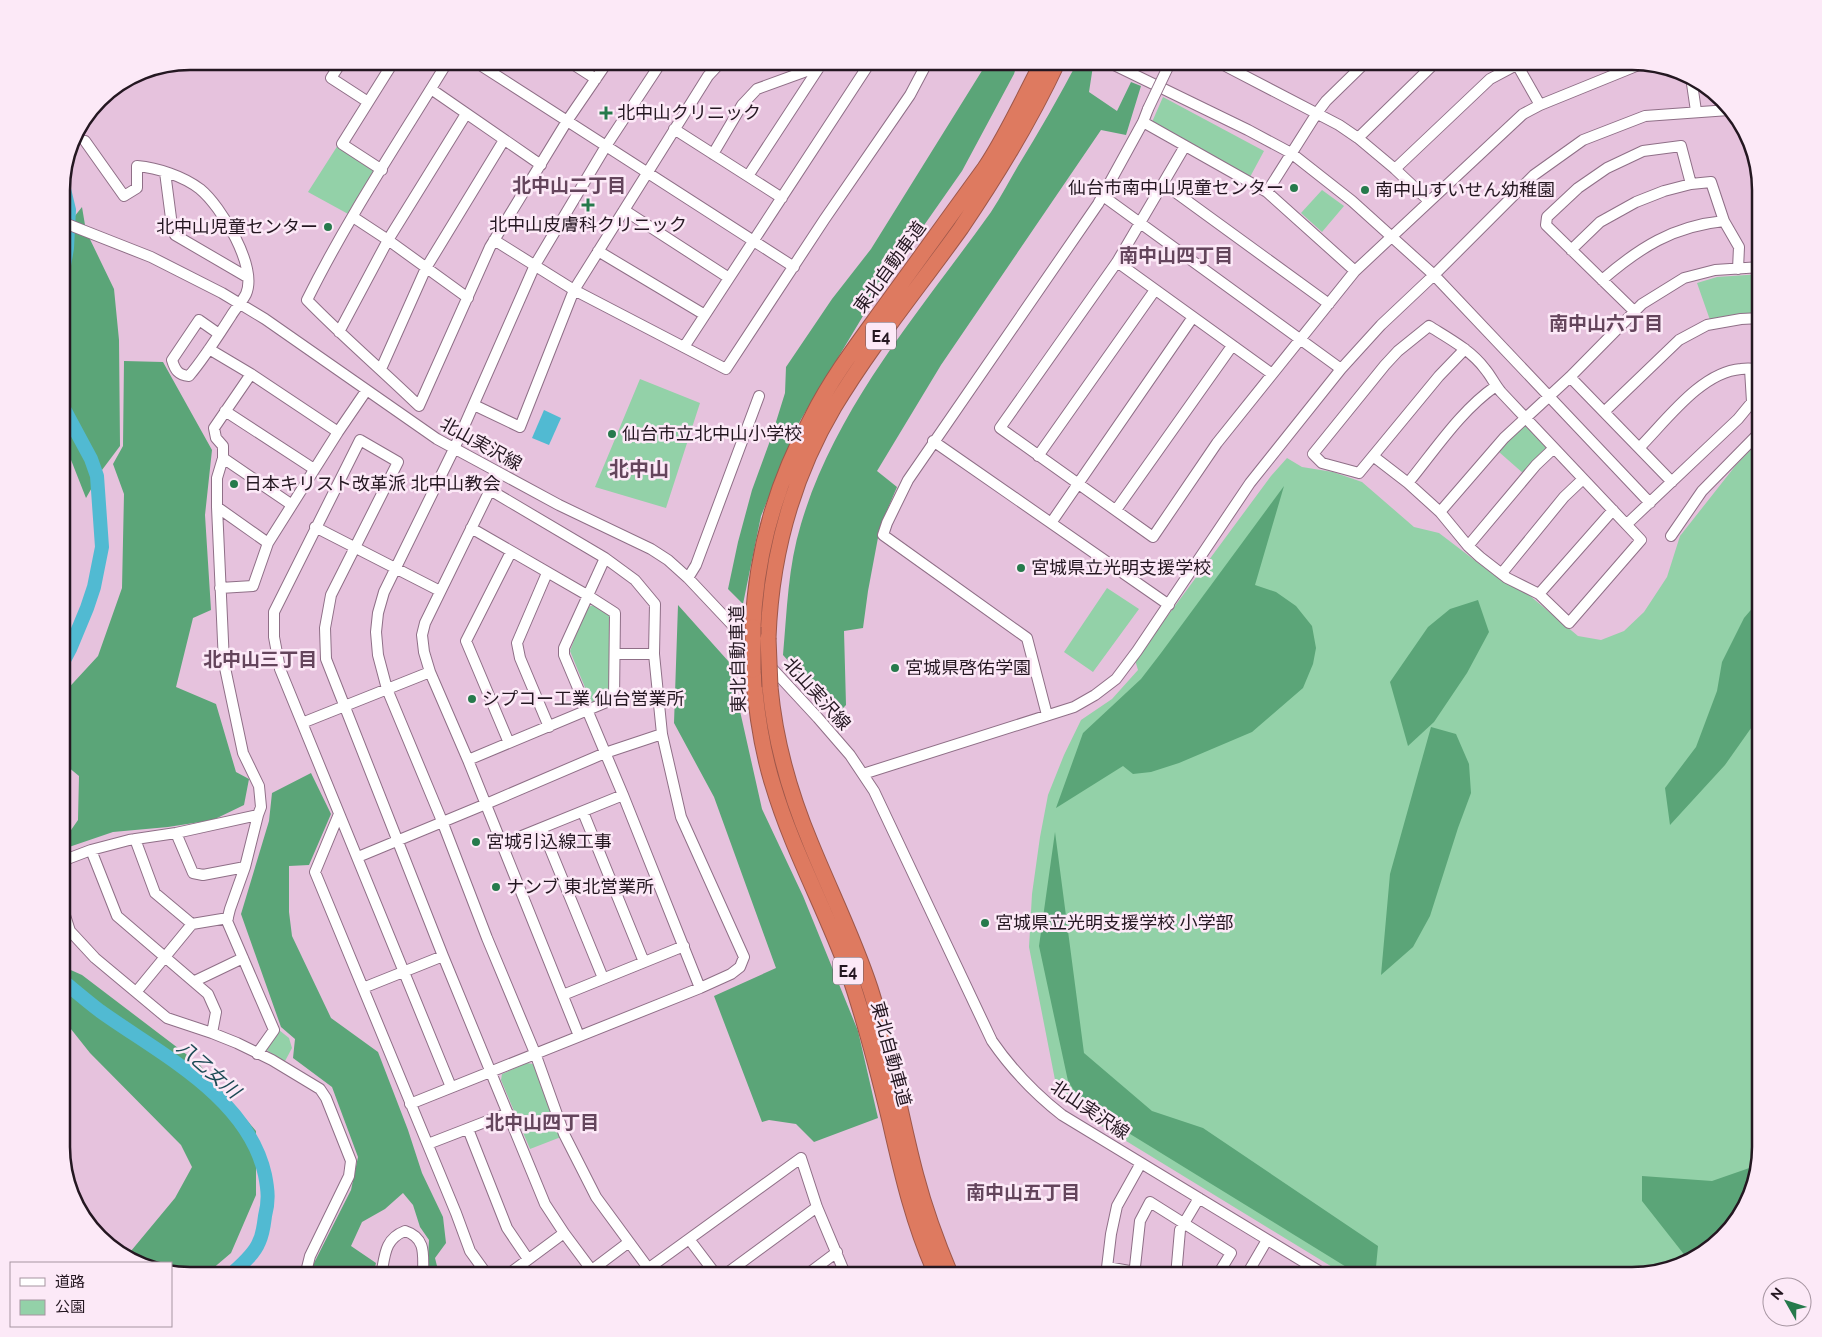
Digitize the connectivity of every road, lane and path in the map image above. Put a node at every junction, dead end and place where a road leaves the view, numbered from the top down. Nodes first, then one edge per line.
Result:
1 (336, 70) edge
2 (388, 70) edge
3 (443, 70) edge
4 (488, 70) edge
5 (582, 70) edge
6 (602, 70) edge
7 (656, 70) edge
8 (714, 70) edge
9 (809, 70) edge
10 (817, 70) edge
11 (866, 70) edge
12 (923, 70) edge
13 (1038, 70) edge
14 (1054, 70) edge
15 (1124, 70) edge
16 (1166, 70) edge
17 (1235, 70) edge
18 (1358, 70) edge
19 (1428, 70) edge
20 (1504, 70) edge
21 (1523, 70) edge
22 (1626, 70) edge
23 (596, 79) junction
24 (1692, 86) edge
25 (431, 89) junction
26 (368, 102) junction
27 (1540, 105) junction
28 (1721, 110) edge
29 (1696, 112) junction
30 (1317, 113) junction
31 (466, 114) junction
32 (567, 121) junction
33 (1143, 122) junction
34 (674, 129) junction
35 (1358, 138) junction
36 (504, 140) junction
37 (85, 141) dead end
38 (606, 146) junction
39 (1185, 146) junction
40 (713, 154) junction
41 (1291, 154) junction
42 (541, 165) junction
43 (1395, 169) junction
44 (382, 170) junction
45 (165, 172) junction
46 (647, 173) junction
47 (748, 176) junction
48 (1164, 184) junction
49 (1691, 184) junction
50 (1267, 192) junction
51 (1102, 196) junction
52 (782, 198) junction
53 (1429, 201) junction
54 (624, 210) junction
55 (353, 217) junction
56 (1724, 221) junction
57 (1140, 223) junction
58 (70, 225) edge
59 (1391, 237) junction
60 (388, 240) junction
61 (494, 240) junction
62 (754, 241) junction
63 (1571, 250) junction
64 (598, 251) junction
65 (1117, 262) junction
66 (535, 265) junction
67 (794, 267) junction
68 (426, 268) junction
69 (1752, 268) edge
70 (1738, 269) junction
71 (1356, 271) junction
72 (1434, 275) junction
73 (247, 277) junction
74 (729, 278) junction
75 (1602, 280) junction
76 (574, 290) junction
77 (1155, 290) junction
78 (468, 298) junction
79 (239, 303) junction
80 (1328, 304) junction
81 (1634, 312) junction
82 (705, 315) junction
83 (1193, 317) junction
84 (1752, 318) edge
85 (339, 332) junction
86 (219, 334) junction
87 (1301, 339) junction
88 (1232, 346) junction
89 (684, 347) junction
90 (209, 349) junction
91 (1464, 349) junction
92 (381, 369) junction
93 (1341, 369) junction
94 (1752, 369) edge
95 (251, 374) junction
96 (1272, 374) junction
97 (1570, 377) junction
98 (1496, 386) junction
99 (366, 391) junction
100 (759, 396) dead end
101 (1548, 396) junction
102 (1752, 402) edge
103 (474, 406) junction
104 (225, 411) junction
105 (1604, 412) junction
106 (1524, 418) junction
107 (338, 432) junction
108 (1752, 440) edge
109 (933, 441) junction
110 (1554, 448) junction
111 (1639, 448) junction
112 (454, 449) junction
113 (1038, 456) junction
114 (1373, 456) junction
115 (222, 458) junction
116 (314, 469) junction
117 (1583, 479) junction
118 (1672, 482) junction
119 (1408, 483) junction
120 (1077, 484) junction
121 (1650, 503) junction
122 (292, 506) junction
123 (217, 507) junction
124 (1116, 510) junction
125 (1613, 510) junction
126 (1440, 512) junction
127 (1051, 523) junction
128 (1627, 524) junction
129 (315, 527) junction
130 (471, 528) junction
131 (1671, 536) dead end
132 (268, 543) junction
133 (1468, 546) junction
134 (354, 548) junction
135 (511, 552) junction
136 (605, 558) junction
137 (395, 569) junction
138 (547, 572) junction
139 (1502, 573) junction
140 (688, 578) junction
141 (220, 588) junction
142 (440, 591) junction
143 (1539, 594) junction
144 (587, 595) junction
145 (1169, 605) junction
146 (615, 654) junction
147 (654, 654) junction
148 (430, 672) junction
149 (387, 689) junction
150 (344, 707) junction
151 (587, 709) junction
152 (1047, 715) junction
153 (302, 723) junction
154 (549, 727) junction
155 (662, 734) junction
156 (509, 743) junction
157 (605, 753) junction
158 (468, 760) junction
159 (863, 774) junction
160 (623, 795) junction
161 (486, 804) junction
162 (583, 812) junction
163 (339, 814) junction
164 (258, 815) junction
165 (442, 821) junction
166 (542, 829) junction
167 (176, 834) junction
168 (135, 839) junction
169 (397, 840) junction
170 (502, 844) junction
171 (91, 850) junction
172 (358, 857) junction
173 (70, 858) edge
174 (245, 867) junction
175 (228, 918) junction
176 (192, 924) junction
177 (70, 931) edge
178 (684, 946) junction
179 (443, 956) junction
180 (165, 957) junction
181 (243, 958) junction
182 (644, 962) junction
183 (403, 972) junction
184 (603, 978) junction
185 (194, 981) junction
186 (363, 988) junction
187 (700, 988) junction
188 (137, 991) junction
189 (563, 994) junction
190 (212, 1033) junction
191 (579, 1036) junction
192 (535, 1053) junction
193 (257, 1054) junction
194 (491, 1071) junction
195 (451, 1087) junction
196 (410, 1104) junction
197 (508, 1113) junction
198 (468, 1128) junction
199 (428, 1144) junction
200 (1141, 1163) junction
201 (1199, 1198) junction
202 (817, 1207) junction
203 (1183, 1223) junction
204 (564, 1232) junction
205 (689, 1239) junction
206 (1267, 1240) junction
207 (629, 1242) junction
208 (837, 1252) junction
209 (528, 1259) junction
210 (307, 1267) edge
211 (383, 1267) edge
212 (423, 1267) edge
213 (482, 1267) edge
214 (518, 1267) edge
215 (586, 1267) edge
216 (599, 1267) edge
217 (648, 1267) edge
218 (658, 1267) edge
219 (710, 1267) edge
220 (735, 1267) edge
221 (817, 1267) edge
222 (843, 1267) edge
223 (933, 1267) edge
224 (947, 1267) edge
225 (1107, 1267) edge
226 (1135, 1267) edge
227 (1177, 1267) edge
228 (1222, 1267) edge
229 (1251, 1267) edge
230 (1312, 1267) edge

1 - 26 street
2 - 26 street
3 - 25 street
4 - 32 street
5 - 23 street
6 - 23 street
7 - 38 street
8 - 34 street
9 - 40 street
10 - 47 street
11 - 52 street
12 - 67 street
13 - 223 highway, 東北自動車道 / E4, bridge
14 - 224 highway, 東北自動車道 / E4, bridge
15 - 41 street
16 - 33 street, bridge
17 - 30 street
18 - 30 street
19 - 35 street
20 - 43 street
21 - 27 street
22 - 27 street
23 - 32 street
24 - 29 street
25 - 31 street
25 - 44 street
26 - 44 street
27 - 53 street
28 - 29 street
29 - 72 street
30 - 35 street
30 - 41 street
31 - 36 street
31 - 60 street
32 - 38 street
32 - 42 street
33 - 39 street
33 - 51 street
34 - 40 street
34 - 46 street
35 - 43 street
36 - 42 street
36 - 68 street
37 - 45 street
38 - 46 street
38 - 66 street
39 - 48 street
39 - 50 street
40 - 47 street
41 - 50 street
41 - 59 street
42 - 61 street
43 - 53 street
44 - 55 street
45 - 73 street
45 - 73 street
46 - 54 street
46 - 62 street
47 - 52 street
48 - 57 street
48 - 80 street
49 - 56 street
49 - 63 street
49 - 63 street
50 - 71 street
51 - 57 street
51 - 109 street
52 - 62 street
53 - 59 street
54 - 64 street
54 - 74 street
55 - 60 street
55 - 85 street
56 - 70 street
56 - 75 street
57 - 65 street
57 - 87 street
58 - 79 street, 北山実沢線
59 - 71 street
59 - 72 street
60 - 68 street
60 - 85 street
61 - 66 street
61 - 78 street
62 - 67 street
62 - 74 street
63 - 75 street
64 - 76 street
64 - 82 street
65 - 77 street
65 - 113 street
66 - 76 street
66 - 103 street
67 - 89 street
68 - 78 street
68 - 92 street
69 - 70 street
70 - 81 street
71 - 80 street
72 - 93 street
72 - 101 street
73 - 79 street
74 - 82 street
75 - 81 street
76 - 89 street
76 - 103 street
77 - 83 street
77 - 113 street
78 - 92 street
79 - 86 street
79 - 99 street, 北山実沢線
80 - 87 street
81 - 97 street
82 - 89 street
83 - 88 street
83 - 120 street
84 - 105 street
85 - 92 street
86 - 90 street
86 - 90 street
87 - 93 street
87 - 96 street
88 - 96 street
88 - 124 street
90 - 95 street
91 - 98 street
91 - 114 street
91 - 114 street
93 - 145 street
94 - 111 street
95 - 104 street
95 - 107 street
96 - 124 street
97 - 101 street
97 - 105 street
98 - 106 street
98 - 119 street
99 - 107 street
99 - 112 street, 北山実沢線
100 - 140 street
101 - 106 street
101 - 121 street
102 - 118 street
103 - 112 street
104 - 115 street
104 - 116 street
105 - 111 street
106 - 110 street
106 - 126 street
107 - 116 street
108 - 131 street
109 - 127 street
109 - 152 street
110 - 117 street
110 - 133 street
111 - 118 street
112 - 137 street
112 - 140 street, 北山実沢線
113 - 120 street
114 - 119 street
115 - 122 street
115 - 123 street
116 - 122 street
117 - 125 street
117 - 139 street
118 - 121 street
119 - 126 street
120 - 124 street
120 - 127 street
121 - 128 street
122 - 132 street
123 - 132 street
123 - 141 street
125 - 128 street
125 - 143 street
126 - 133 street
127 - 145 street
128 - 143 street
129 - 134 street
129 - 134 street
129 - 153 street
130 - 135 street
130 - 136 street
130 - 142 street
132 - 141 street
133 - 139 street
134 - 137 street
134 - 150 street
135 - 138 street
135 - 156 street
136 - 144 street
136 - 147 street
137 - 142 street
137 - 149 street
138 - 144 street
138 - 154 street
139 - 143 street
140 - 159 street, 北山実沢線
141 - 164 street
142 - 148 street
144 - 146 street
144 - 151 street
145 - 152 street
146 - 147 street
146 - 151 street
147 - 155 street
148 - 149 street
148 - 158 street
149 - 150 street
149 - 165 street
150 - 153 street
150 - 169 street
151 - 154 street
151 - 157 street
152 - 159 street
153 - 163 street
154 - 156 street
155 - 157 street
155 - 187 street
156 - 158 street
157 - 160 street
157 - 161 street
158 - 161 street
159 - 200 street, 北山実沢線
160 - 162 street
160 - 178 street
161 - 165 street
161 - 170 street
162 - 166 street
162 - 182 street
163 - 172 street
163 - 186 street
164 - 167 street
164 - 174 street
165 - 169 street
165 - 192 street
166 - 170 street
166 - 184 street
167 - 168 street
167 - 174 street
168 - 171 street
168 - 176 street
169 - 172 street
169 - 179 street
170 - 189 street
171 - 173 street
171 - 180 street
172 - 183 street
174 - 175 street
175 - 176 street
175 - 181 street
176 - 180 street
177 - 188 street
178 - 182 street
178 - 187 street
179 - 183 street
179 - 194 street
180 - 185 street
180 - 188 street
181 - 185 street
181 - 193 street
182 - 184 street
183 - 186 street
183 - 195 street
184 - 189 street
185 - 190 street
186 - 196 street
187 - 191 street
188 - 190 street
189 - 191 street
190 - 193 street
191 - 192 street
192 - 194 street
192 - 207 street
193 - 210 street
194 - 195 street
194 - 197 street
195 - 196 street
196 - 199 street
197 - 198 street
197 - 204 street
198 - 199 street
198 - 209 street
199 - 213 street
200 - 201 street, 北山実沢線
200 - 225 street
201 - 203 street
201 - 206 street, 北山実沢線
202 - 205 street
202 - 208 street
202 - 220 street
203 - 226 street
203 - 227 street
203 - 228 street
204 - 209 street
204 - 215 street
205 - 218 street
205 - 219 street
206 - 229 street
206 - 230 street, 北山実沢線
207 - 216 street
207 - 217 street
208 - 221 street
208 - 222 street
209 - 214 street
211 - 212 street

